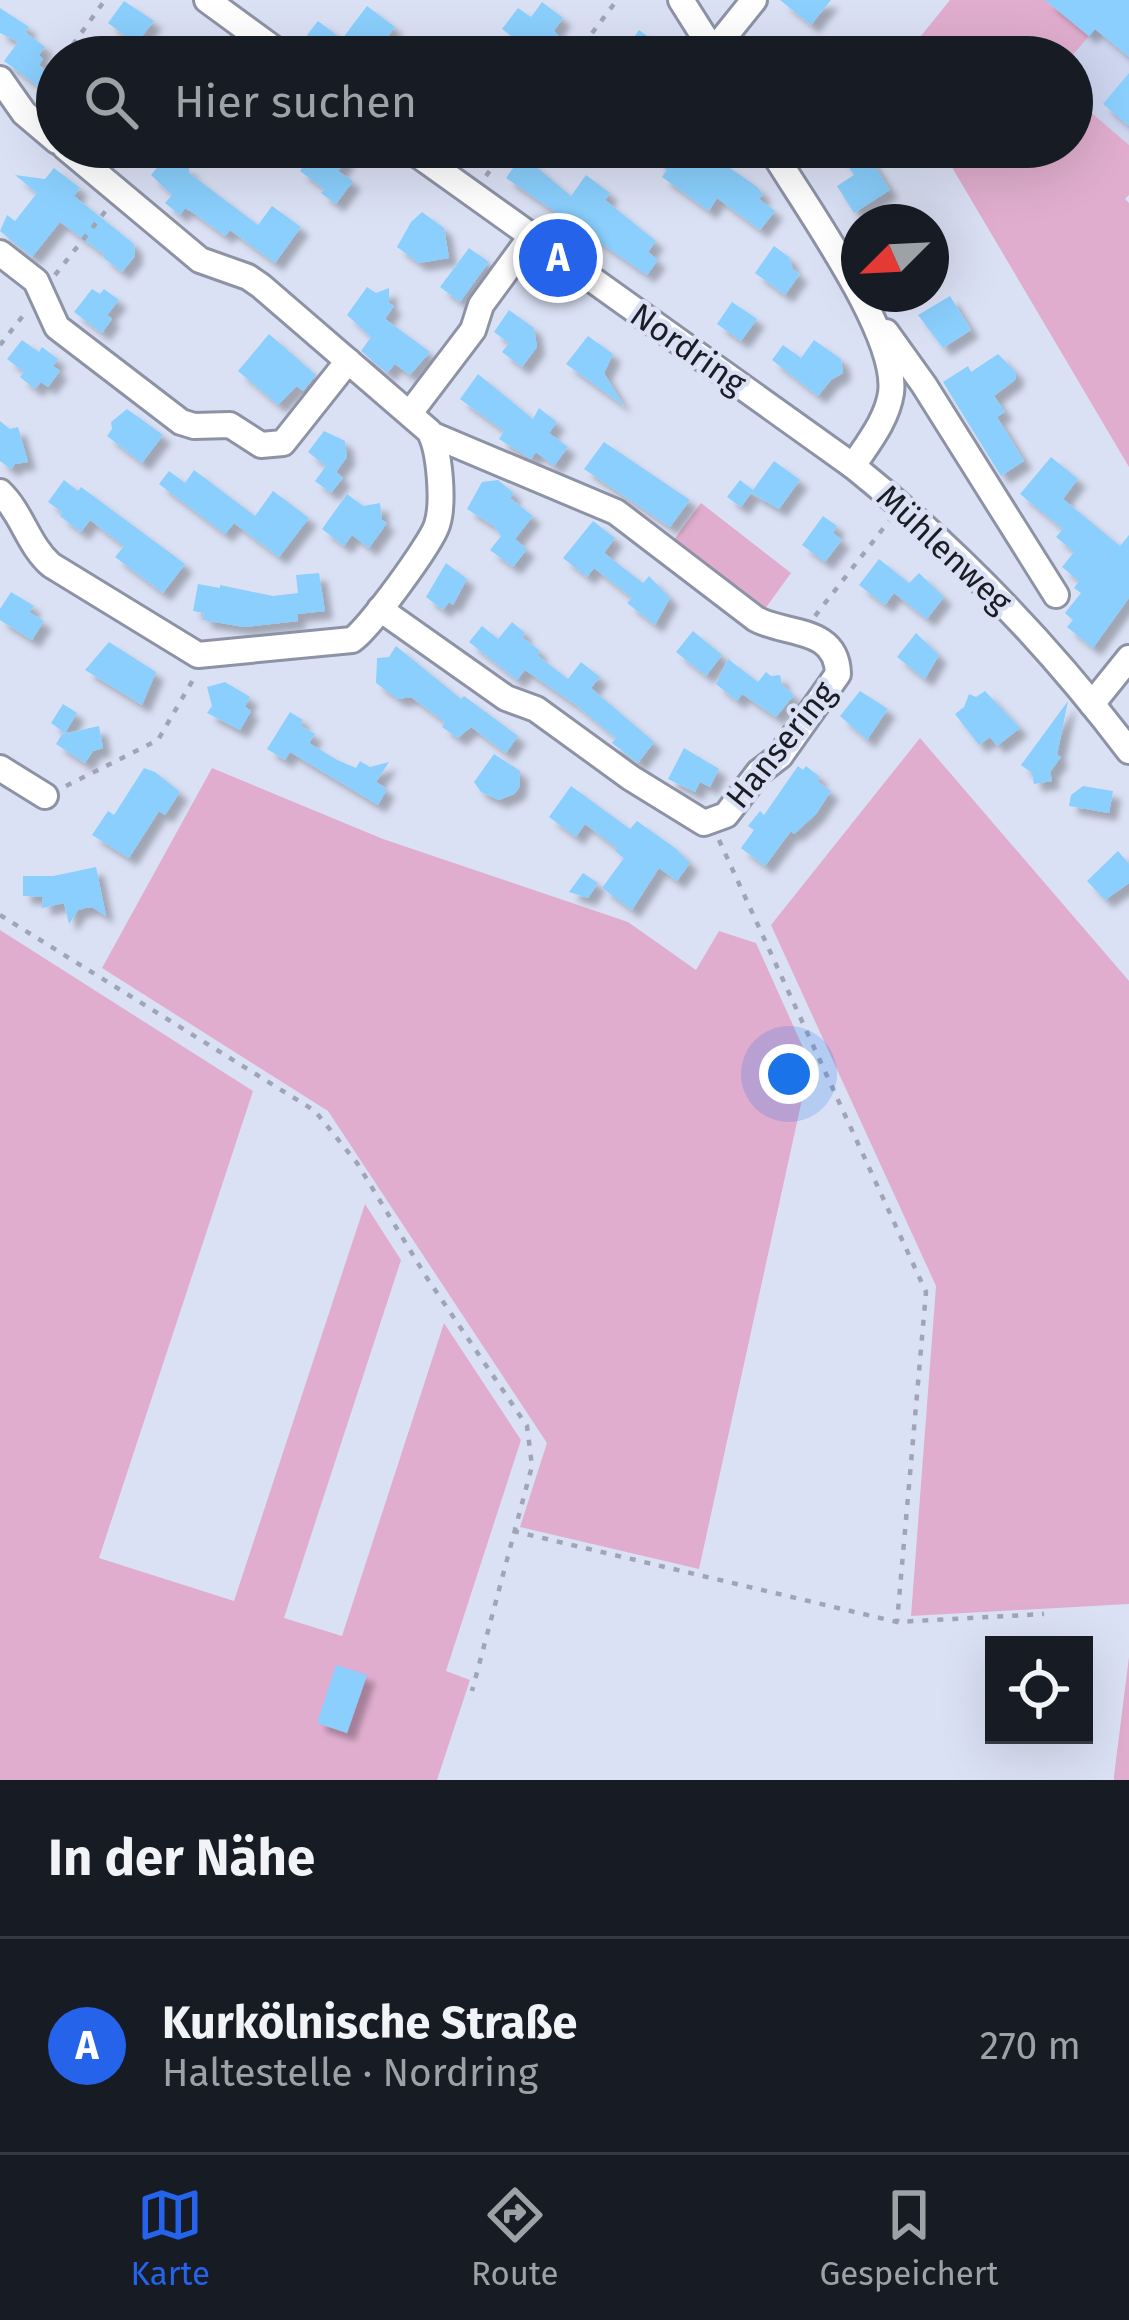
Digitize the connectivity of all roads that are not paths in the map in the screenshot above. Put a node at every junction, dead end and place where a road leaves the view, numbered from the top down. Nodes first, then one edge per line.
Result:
1 (207, 0) edge
2 (659, 0) edge
3 (681, 0) edge
4 (754, 0) edge
5 (256, 36) edge
6 (698, 36) edge
7 (704, 36) edge
8 (722, 36) edge
9 (0, 80) edge
10 (36, 123) edge
11 (90, 168) edge
12 (435, 168) edge
13 (783, 168) edge
14 (530, 238) junction
15 (0, 254) edge
16 (873, 316) junction
17 (348, 361) junction
18 (410, 413) junction
19 (433, 436) junction
20 (853, 466) junction
21 (0, 492) edge
22 (1056, 595) dead end
23 (380, 609) junction
24 (1129, 658) edge
25 (1092, 704) junction
26 (1129, 751) edge
27 (0, 768) edge
28 (45, 796) road end

1 - 5 street
2 - 6 street
3 - 7 street
4 - 8 street
9 - 10 street
11 - 17 street
12 - 14 street, Nordring
13 - 16 street, Mühlenweg
14 - 18 street
14 - 20 street, Nordring
15 - 17 street
16 - 20 street, Mühlenweg
16 - 22 street, Mühlenweg
17 - 18 street
18 - 19 street
19 - 23 street
19 - 23 street, Hansering
20 - 25 street, Mühlenweg
21 - 23 street
24 - 25 street
25 - 26 street, Mühlenweg
27 - 28 street

